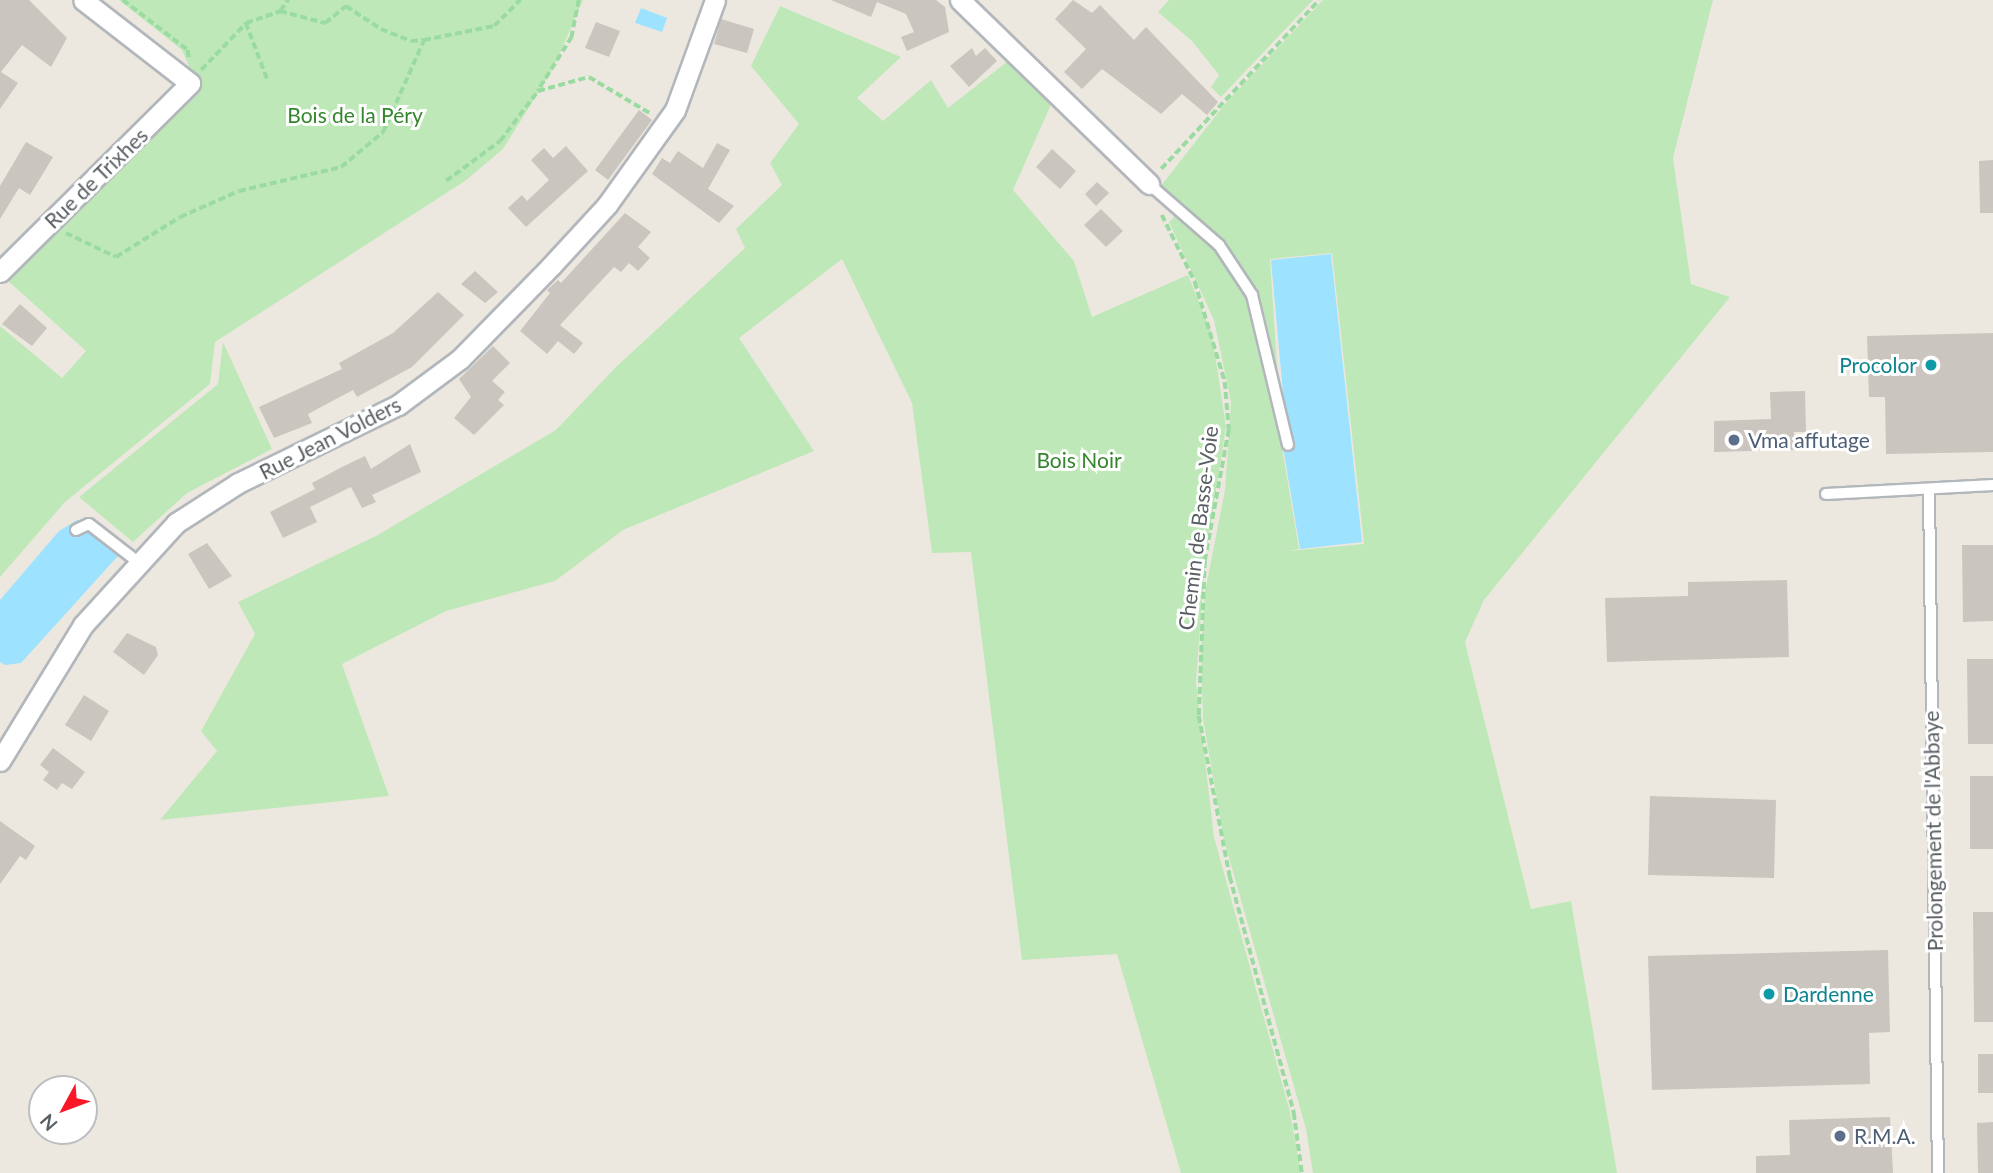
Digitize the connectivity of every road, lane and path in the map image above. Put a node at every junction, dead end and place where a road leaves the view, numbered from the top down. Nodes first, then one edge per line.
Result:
1 (83, 0) edge
2 (123, 0) edge
3 (288, 0) edge
4 (520, 0) edge
5 (579, 0) edge
6 (715, 0) edge
7 (960, 0) edge
8 (1319, 0) edge
9 (279, 11) junction
10 (246, 23) junction
11 (424, 40) junction
12 (268, 80) dead end
13 (190, 83) junction
14 (538, 91) junction
15 (666, 124) junction
16 (446, 181) dead end
17 (1149, 184) junction
18 (50, 223) junction
19 (0, 272) edge
20 (1288, 445) dead end
21 (1993, 485) edge
22 (1929, 489) junction
23 (1826, 494) dead end
24 (76, 530) dead end
25 (138, 562) junction
26 (0, 761) edge
27 (1302, 1173) edge
28 (1938, 1173) edge

1 - 13 street
2 - 13 path
3 - 9 path
4 - 11 path
5 - 14 path
6 - 15 street, Rue Jean Volders
7 - 17 street
8 - 17 path
9 - 10 path
9 - 11 path
10 - 12 path
10 - 13 path
11 - 18 path
13 - 18 street, Rue de Trixhes
14 - 15 path
14 - 16 path
15 - 25 street, Rue Jean Volders
17 - 20 lane
17 - 27 path, Chemin de Basse-Voie
18 - 19 street, Rue de Trixhes
21 - 22 lane
22 - 23 lane
22 - 28 lane, Prolongement de l'Abbaye
24 - 25 lane
25 - 26 street, Rue Jean Volders

